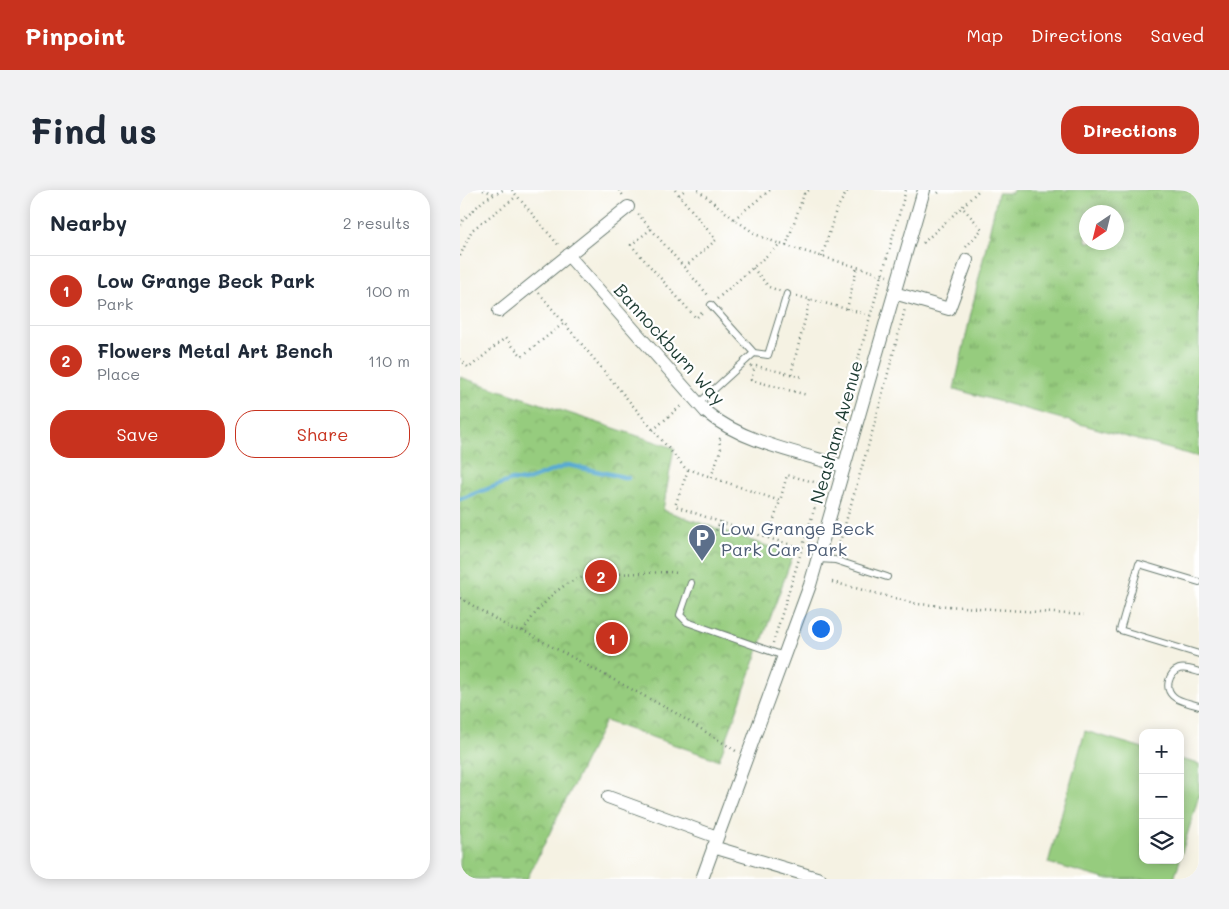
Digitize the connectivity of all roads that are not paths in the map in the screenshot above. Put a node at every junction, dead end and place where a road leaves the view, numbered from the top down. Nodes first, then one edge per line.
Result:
1 (924, 190) edge
2 (632, 209) road end
3 (966, 254) road end
4 (568, 255) junction
5 (787, 294) road end
6 (894, 294) junction
7 (712, 304) road end
8 (499, 311) dead end
9 (754, 353) junction
10 (695, 400) junction
11 (844, 466) junction
12 (818, 559) junction
13 (887, 577) dead end
14 (1199, 582) edge
15 (691, 583) dead end
16 (1199, 654) edge
17 (784, 656) junction
18 (1199, 672) edge
19 (1199, 706) edge
20 (608, 797) dead end
21 (715, 842) junction
22 (702, 879) edge
23 (820, 879) edge

1 - 6 street, Neasham Avenue
2 - 4 street
3 - 6 street
4 - 8 street
4 - 10 street, Bannockburn Way
5 - 9 lane
6 - 11 street, Neasham Avenue
7 - 9 lane
9 - 10 lane
10 - 11 street, Bannockburn Way
11 - 12 street, Neasham Avenue
12 - 13 lane
12 - 17 street, Neasham Avenue
14 - 16 lane
15 - 17 lane
17 - 21 street, Neasham Avenue
18 - 19 lane
20 - 21 street
21 - 22 street, Neasham Avenue
21 - 23 street

